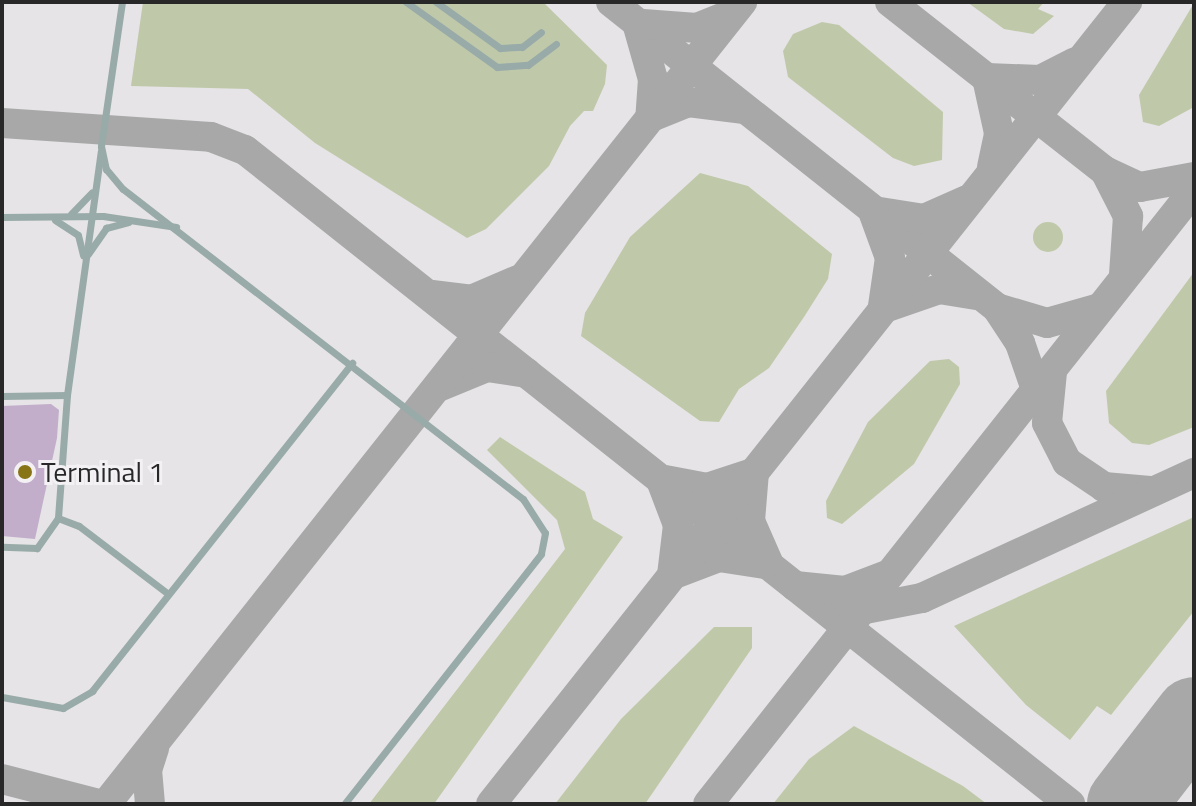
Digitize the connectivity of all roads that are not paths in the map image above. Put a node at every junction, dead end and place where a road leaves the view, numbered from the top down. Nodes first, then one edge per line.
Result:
1 (122, 2) edge
2 (406, 2) edge
3 (436, 2) edge
4 (541, 32) dead end
5 (556, 44) dead end
6 (101, 146) junction
7 (95, 186) junction
8 (91, 216) junction
9 (2, 217) edge
10 (53, 219) junction
11 (148, 222) junction
12 (182, 229) junction
13 (84, 264) junction
14 (352, 363) junction
15 (67, 395) junction
16 (2, 396) edge
17 (58, 518) junction
18 (2, 547) edge
19 (167, 593) junction
20 (2, 697) edge
21 (344, 804) edge

1 - 6 lane
2 - 5 lane
3 - 4 lane
6 - 7 lane
6 - 12 lane
7 - 8 lane
7 - 10 lane
8 - 10 lane
8 - 11 lane
8 - 13 lane
9 - 10 lane
10 - 13 lane
11 - 12 lane
11 - 13 lane
12 - 14 lane
13 - 15 lane
14 - 19 lane
14 - 21 lane
15 - 16 lane
15 - 17 lane
17 - 18 lane
17 - 19 lane
19 - 20 lane

